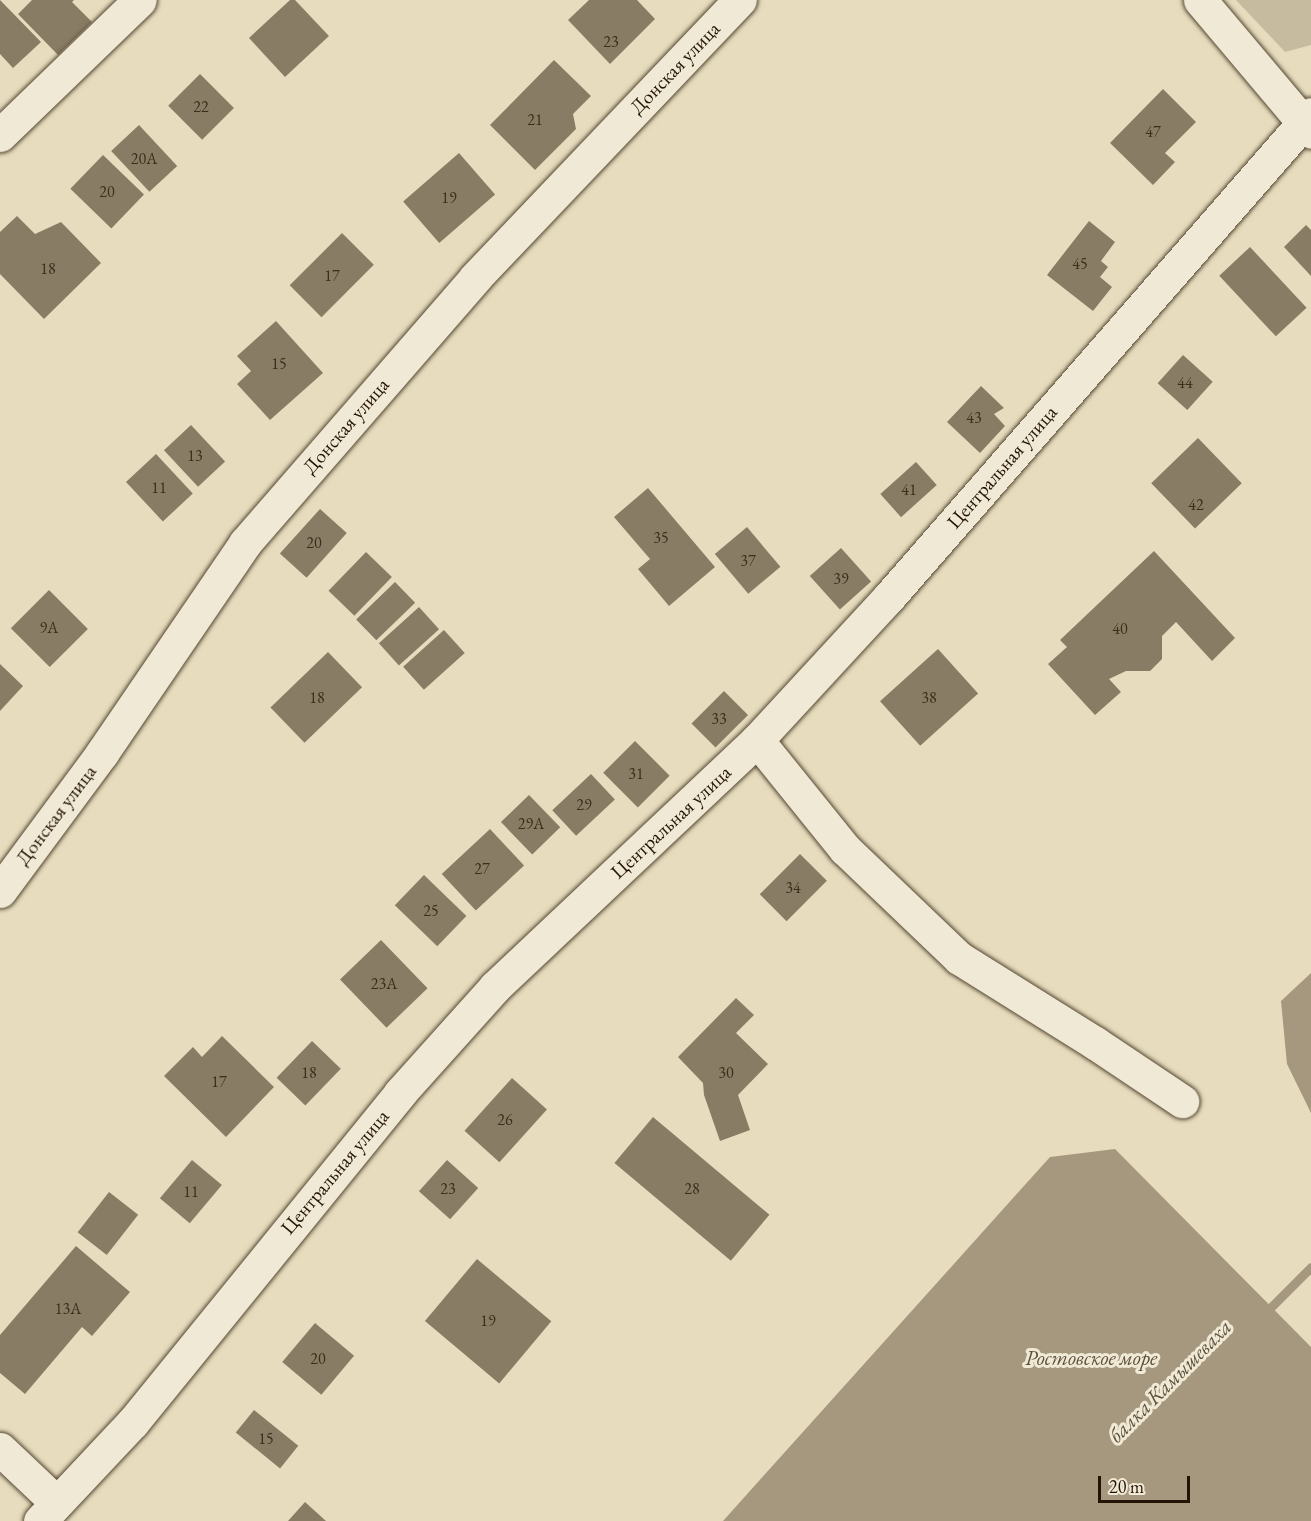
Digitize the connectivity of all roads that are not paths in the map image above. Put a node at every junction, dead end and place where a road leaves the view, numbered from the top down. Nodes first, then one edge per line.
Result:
1 (140, 0) edge
2 (740, 0) edge
3 (1200, 0) edge
4 (1308, 123) edge
5 (0, 135) edge
6 (757, 740) junction
7 (0, 891) edge
8 (1182, 1101) dead end
9 (0, 1449) edge
10 (48, 1511) edge

1 - 5 street
2 - 7 street, Донская улица
3 - 4 street
4 - 6 street, Центральная улица
6 - 8 street
6 - 10 street, Центральная улица
9 - 10 street

